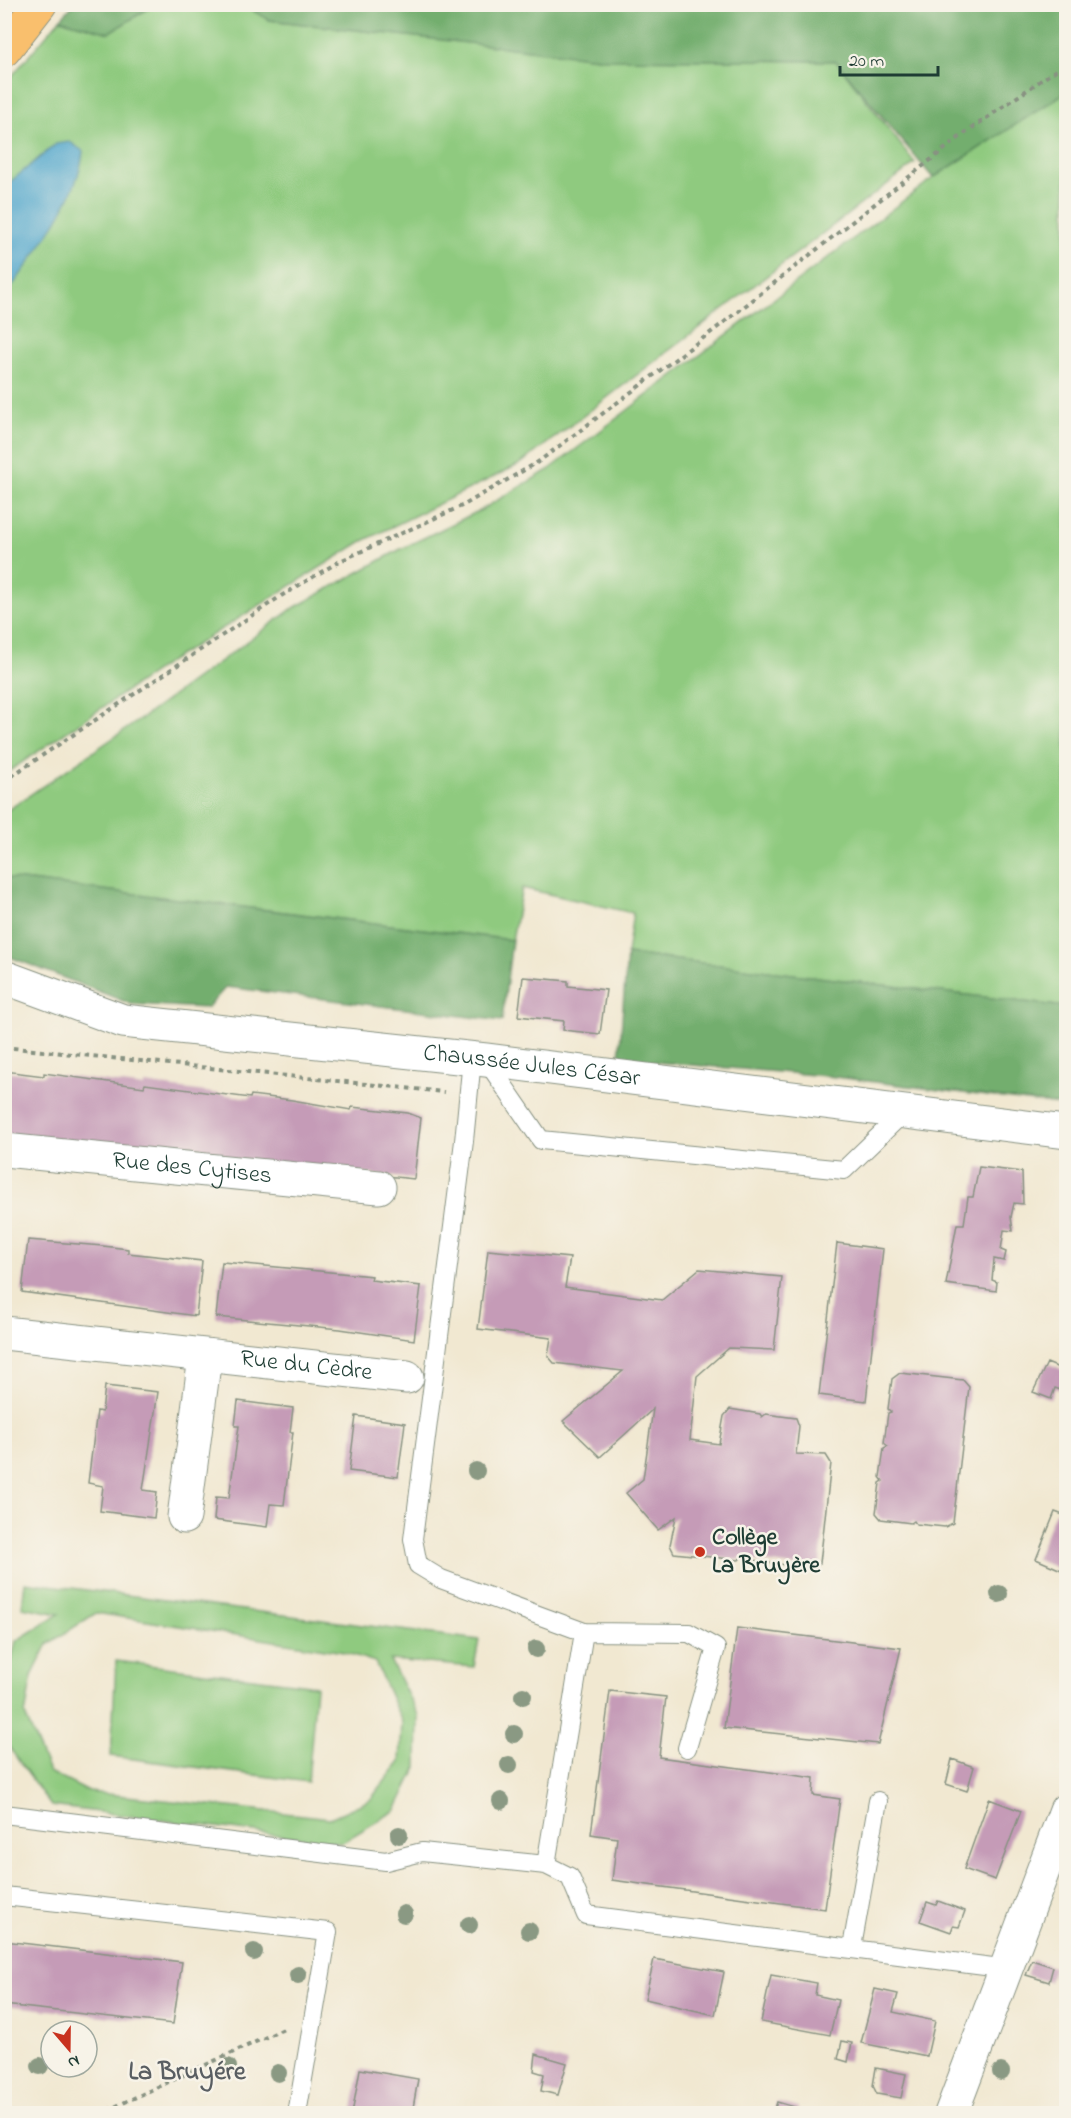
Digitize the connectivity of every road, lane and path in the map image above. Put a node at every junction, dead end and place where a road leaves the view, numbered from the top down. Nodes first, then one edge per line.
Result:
1 (40, 4) edge
2 (4, 50) edge
3 (1066, 63) edge
4 (4, 781) edge
5 (4, 977) edge
6 (4, 1047) edge
7 (479, 1059) junction
8 (468, 1095) junction
9 (902, 1114) junction
10 (1066, 1132) edge
11 (4, 1150) edge
12 (378, 1187) dead end
13 (4, 1333) edge
14 (205, 1356) junction
15 (407, 1377) dead end
16 (184, 1517) dead end
17 (584, 1632) junction
18 (687, 1748) dead end
19 (878, 1800) dead end
20 (1066, 1810) edge
21 (4, 1814) edge
22 (546, 1865) junction
23 (4, 1896) edge
24 (852, 1947) junction
25 (1008, 1969) junction
26 (314, 2015) junction
27 (99, 2114) edge
28 (297, 2114) edge
29 (951, 2114) edge

1 - 2 highway
3 - 4 path
5 - 7 street, Chaussée Jules César
6 - 8 path
7 - 8 lane
7 - 9 street, Chaussée Jules César
7 - 9 lane
8 - 17 lane
9 - 10 street, Chaussée Jules César
11 - 12 street, Rue des Cytises
13 - 14 street, Rue du Cèdre
14 - 15 street, Rue du Cèdre
14 - 16 street, Rue du Cèdre
17 - 18 lane
17 - 22 lane
19 - 24 lane
20 - 25 street
21 - 22 lane
22 - 24 lane
23 - 26 lane
24 - 25 lane
25 - 29 street
26 - 27 path
26 - 28 lane

